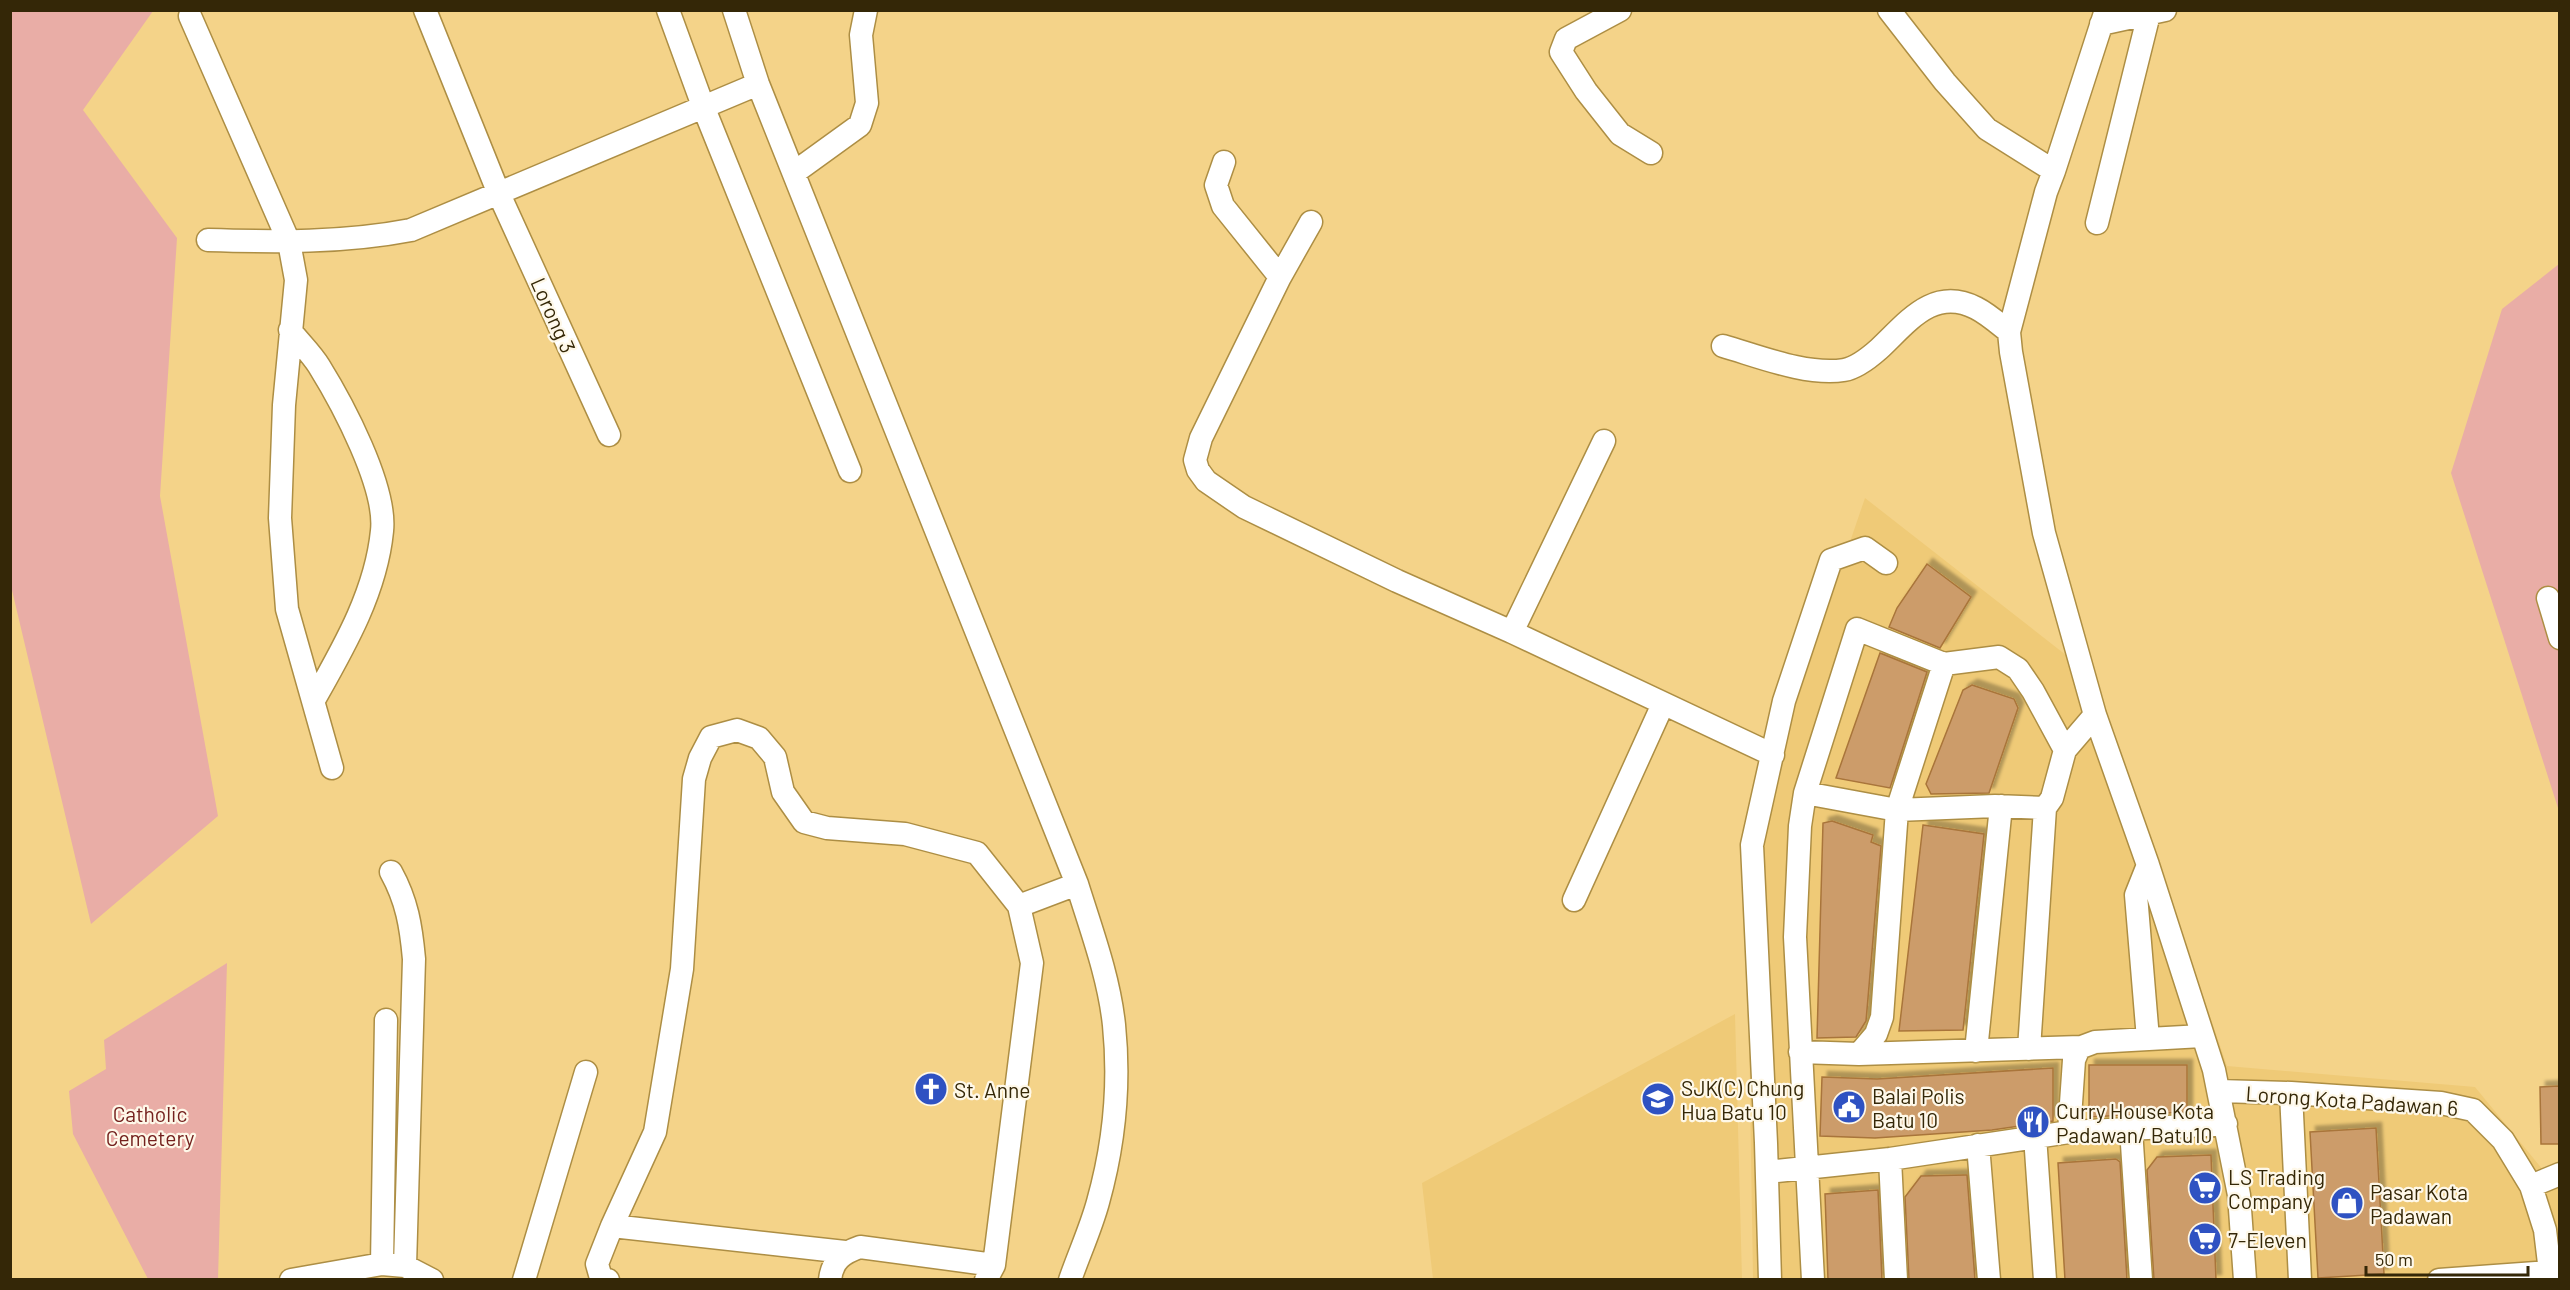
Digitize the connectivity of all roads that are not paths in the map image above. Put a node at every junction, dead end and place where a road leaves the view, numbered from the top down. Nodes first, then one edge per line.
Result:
1 (425, 10) edge
2 (668, 10) edge
3 (734, 10) edge
4 (866, 10) edge
5 (1620, 10) edge
6 (1888, 10) edge
7 (2157, 12) edge
8 (190, 16) dead end
9 (2104, 17) edge
10 (758, 84) junction
11 (703, 106) junction
12 (1651, 153) dead end
13 (1224, 162) dead end
14 (2054, 171) junction
15 (795, 172) junction
16 (499, 194) junction
17 (1311, 222) dead end
18 (2097, 223) dead end
19 (208, 240) dead end
20 (289, 242) junction
21 (1280, 278) junction
22 (290, 330) junction
23 (2009, 332) junction
24 (1723, 346) dead end
25 (609, 435) dead end
26 (1604, 441) dead end
27 (850, 471) dead end
28 (1886, 562) dead end
29 (2548, 598) dead end
30 (1512, 632) junction
31 (2559, 638) edge
32 (1944, 664) junction
33 (314, 700) junction
34 (1663, 704) junction
35 (2095, 715) junction
36 (2065, 750) junction
37 (1773, 755) junction
38 (333, 768) dead end
39 (1805, 793) junction
40 (2001, 806) junction
41 (2045, 808) junction
42 (1897, 810) junction
43 (2148, 865) junction
44 (391, 872) dead end
45 (1077, 884) junction
46 (1574, 900) dead end
47 (1019, 906) junction
48 (386, 1020) dead end
49 (2202, 1036) junction
50 (2148, 1039) junction
51 (2081, 1047) junction
52 (2029, 1049) junction
53 (1976, 1051) junction
54 (1800, 1052) junction
55 (1859, 1054) junction
56 (586, 1072) dead end
57 (2219, 1091) junction
58 (2291, 1093) junction
59 (2226, 1124) junction
60 (2131, 1129) junction
61 (2069, 1132) junction
62 (2035, 1136) junction
63 (1978, 1145) junction
64 (1890, 1159) junction
65 (1807, 1169) junction
66 (1767, 1172) junction
67 (2559, 1174) edge
68 (2531, 1186) junction
69 (612, 1226) junction
70 (845, 1252) junction
71 (382, 1264) junction
72 (405, 1266) junction
73 (990, 1272) edge
74 (598, 1274) edge
75 (2551, 1276) edge
76 (291, 1280) edge
77 (432, 1280) edge
78 (524, 1280) edge
79 (830, 1280) edge
80 (1070, 1280) edge
81 (1770, 1280) edge
82 (1813, 1280) edge
83 (1896, 1280) edge
84 (1989, 1280) edge
85 (2045, 1280) edge
86 (2141, 1280) edge
87 (2245, 1280) edge
88 (2300, 1280) edge
89 (2439, 1280) edge

1 - 16 street, Lorong 3
2 - 11 street
3 - 10 street
4 - 15 street
5 - 12 street
6 - 14 street
7 - 9 street
7 - 18 street
8 - 20 street
9 - 14 street
10 - 11 street
10 - 15 street
11 - 16 street
11 - 27 street
13 - 21 street
14 - 23 street
15 - 45 street
16 - 20 street
16 - 25 street, Lorong 3
17 - 21 street
19 - 20 street
20 - 22 street
21 - 30 street
22 - 33 street
22 - 33 street
23 - 24 street
23 - 35 street
26 - 30 street
28 - 37 street
29 - 31 street
30 - 34 street
32 - 36 street
32 - 39 street
32 - 42 street
33 - 38 street
34 - 37 street
34 - 46 street
35 - 36 street
35 - 43 street
36 - 41 street
37 - 66 street
39 - 42 street
39 - 54 street
40 - 41 street
40 - 42 street
40 - 53 street
41 - 52 street
42 - 55 street
43 - 49 street
43 - 50 street
44 - 72 street
45 - 47 street
45 - 80 street
47 - 69 street
47 - 73 street
48 - 71 street
49 - 50 street
49 - 57 street
50 - 51 street
51 - 52 street
51 - 61 street
52 - 53 street
53 - 55 street
54 - 55 street
54 - 65 street
56 - 78 street
57 - 58 street, Lorong Kota Padawan 6
57 - 59 street
58 - 68 street, Lorong Kota Padawan 6
58 - 88 street
59 - 60 street
59 - 87 street
60 - 61 street
60 - 86 street
61 - 62 street
62 - 63 street
62 - 85 street
63 - 64 street
63 - 84 street
64 - 65 street
64 - 83 street
65 - 66 street
65 - 82 street
66 - 81 street
67 - 68 street
68 - 75 street, Lorong Kota Padawan 6
69 - 70 street
69 - 74 street
70 - 73 street
70 - 79 street
71 - 72 street
71 - 76 street
72 - 77 street
75 - 89 street

